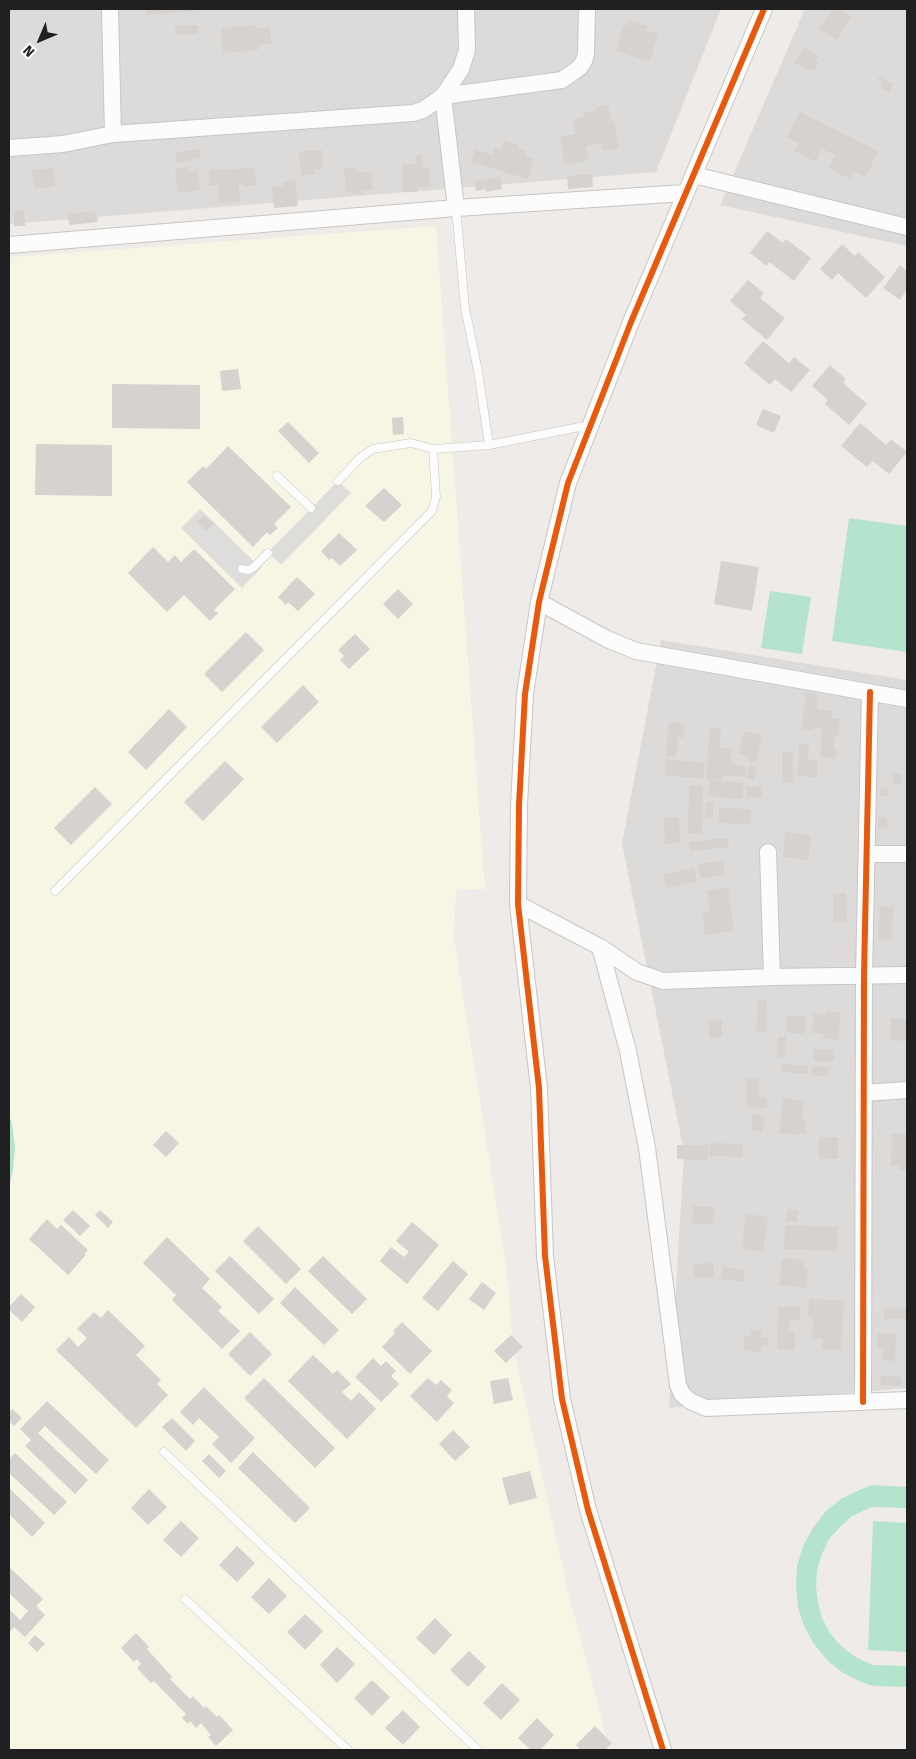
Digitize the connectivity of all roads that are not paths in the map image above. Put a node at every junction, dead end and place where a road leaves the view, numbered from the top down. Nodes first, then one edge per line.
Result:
1 (110, 9) edge
2 (466, 9) edge
3 (587, 9) edge
4 (764, 9) edge
5 (443, 96) junction
6 (113, 134) junction
7 (9, 148) edge
8 (694, 175) junction
9 (685, 193) junction
10 (456, 208) junction
11 (907, 227) edge
12 (9, 245) edge
13 (590, 425) junction
14 (489, 445) junction
15 (433, 449) junction
16 (277, 476) dead end
17 (338, 481) dead end
18 (311, 508) dead end
19 (268, 553) dead end
20 (242, 569) dead end
21 (539, 602) junction
22 (870, 692) junction
23 (907, 699) edge
24 (768, 852) dead end
25 (867, 854) junction
26 (907, 854) edge
27 (55, 891) dead end
28 (518, 904) junction
29 (600, 947) junction
30 (864, 975) junction
31 (907, 975) edge
32 (772, 977) junction
33 (907, 1090) edge
34 (864, 1092) junction
35 (907, 1400) edge
36 (863, 1402) junction
37 (164, 1452) dead end
38 (186, 1599) dead end
39 (348, 1750) edge
40 (478, 1750) edge
41 (663, 1750) edge

1 - 6 street
2 - 5 street
3 - 5 street
4 - 8 street
5 - 6 street
5 - 10 street
6 - 7 street
8 - 9 street
8 - 11 street
9 - 10 street
9 - 13 street
10 - 12 street
10 - 14 lane
13 - 14 lane
13 - 21 street
14 - 15 lane
15 - 17 lane
15 - 27 lane
16 - 18 lane
19 - 20 lane
21 - 22 street
21 - 28 street
22 - 23 street
22 - 25 street
24 - 32 street
25 - 26 street
25 - 30 street
28 - 29 street
28 - 41 street
29 - 32 street
29 - 36 street
30 - 31 street
30 - 32 street
30 - 34 street
33 - 34 street
34 - 36 street
35 - 36 street
37 - 40 lane
38 - 39 lane

